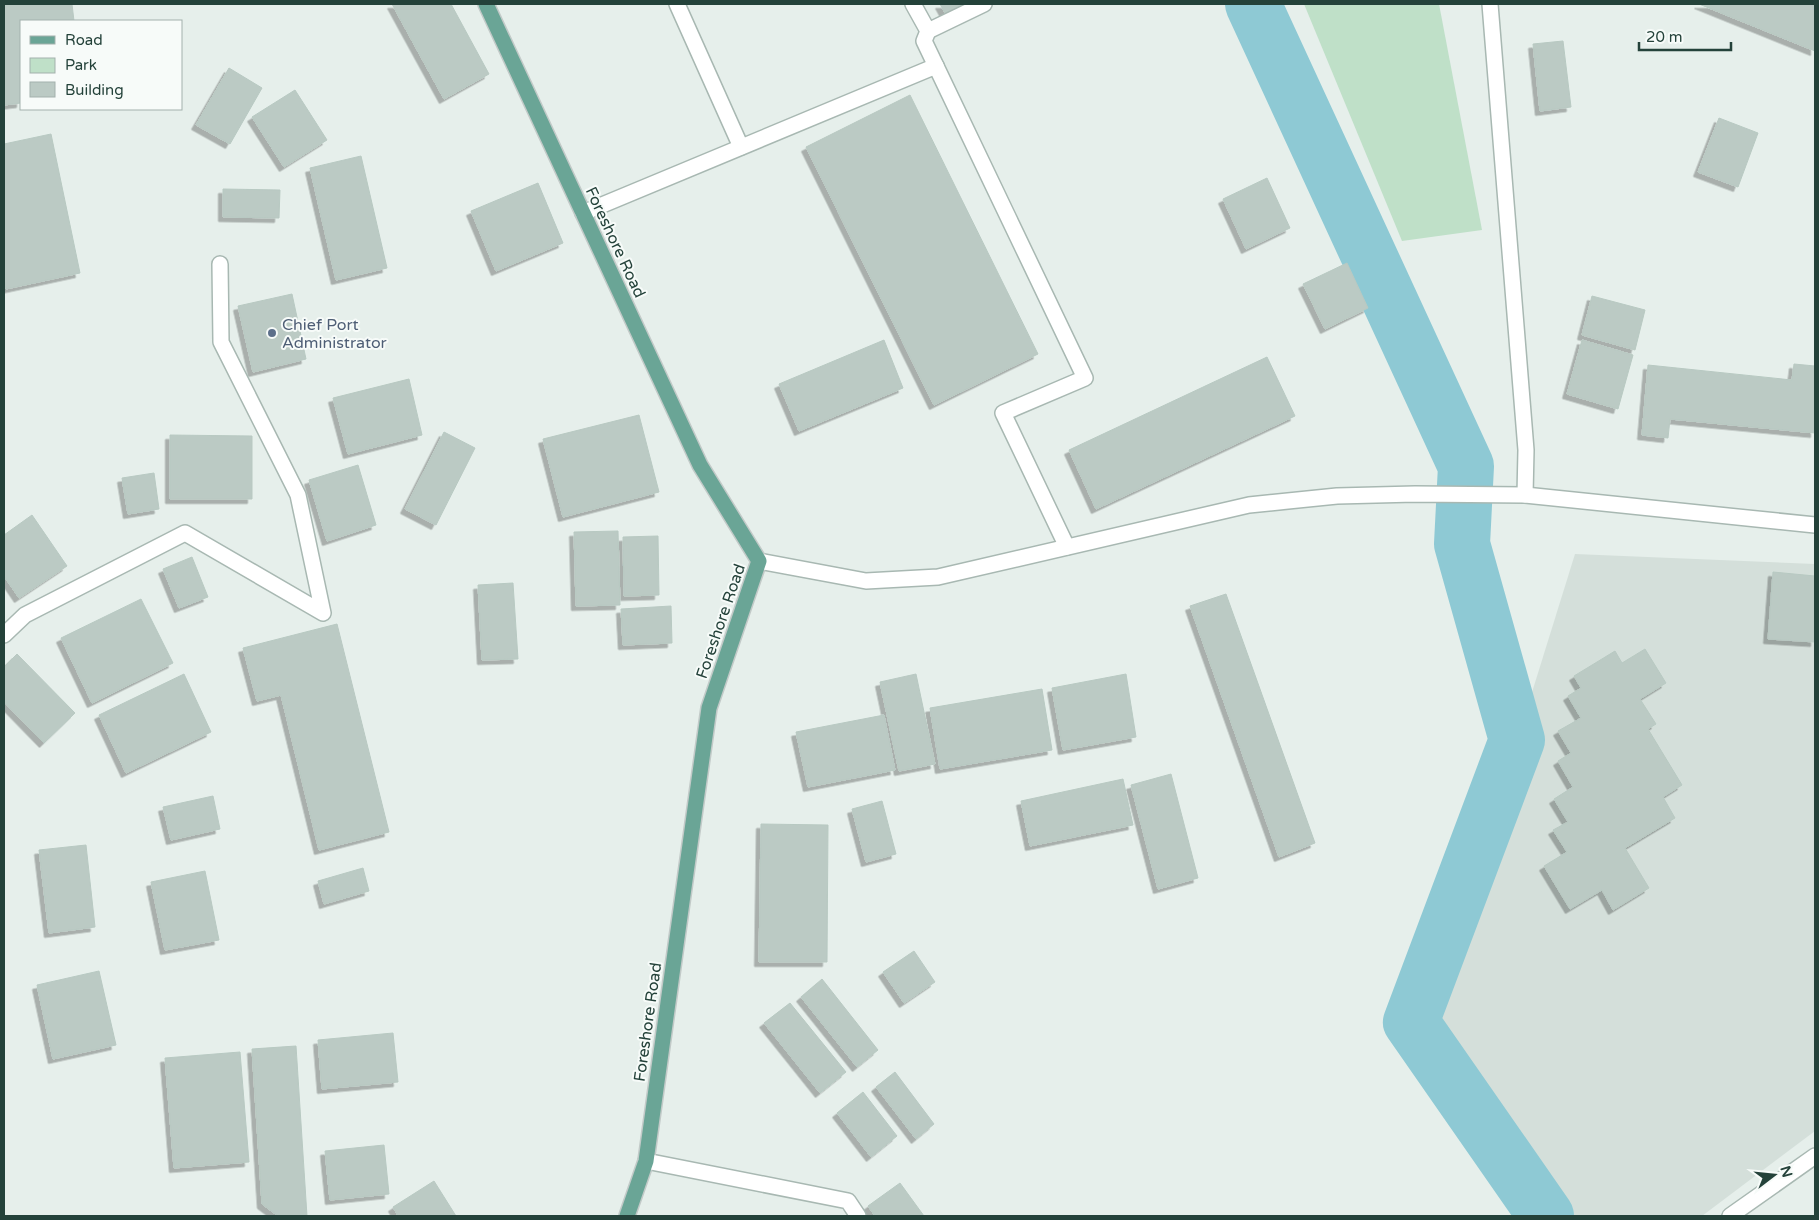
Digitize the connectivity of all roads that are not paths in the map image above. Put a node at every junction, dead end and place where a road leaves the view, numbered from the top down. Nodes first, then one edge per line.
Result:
1 (486, 4) edge
2 (678, 4) edge
3 (913, 4) edge
4 (984, 4) edge
5 (1490, 4) edge
6 (928, 31) junction
7 (936, 66) junction
8 (741, 147) junction
9 (583, 213) junction
10 (220, 264) dead end
11 (1525, 495) junction
12 (1815, 525) edge
13 (1067, 547) junction
14 (759, 561) junction
15 (4, 635) edge
16 (1815, 1156) edge
17 (646, 1161) junction
18 (627, 1216) edge
19 (858, 1216) edge
20 (1730, 1216) edge

1 - 9 main road, Foreshore Road
2 - 8 street
3 - 6 street
4 - 6 street
5 - 11 street
6 - 7 street
7 - 8 street
7 - 13 street
8 - 9 street
9 - 14 main road, Foreshore Road
10 - 15 street
11 - 12 street
11 - 13 street
13 - 14 street
14 - 17 main road, Foreshore Road
16 - 20 street
17 - 18 main road, Foreshore Road
17 - 19 street

